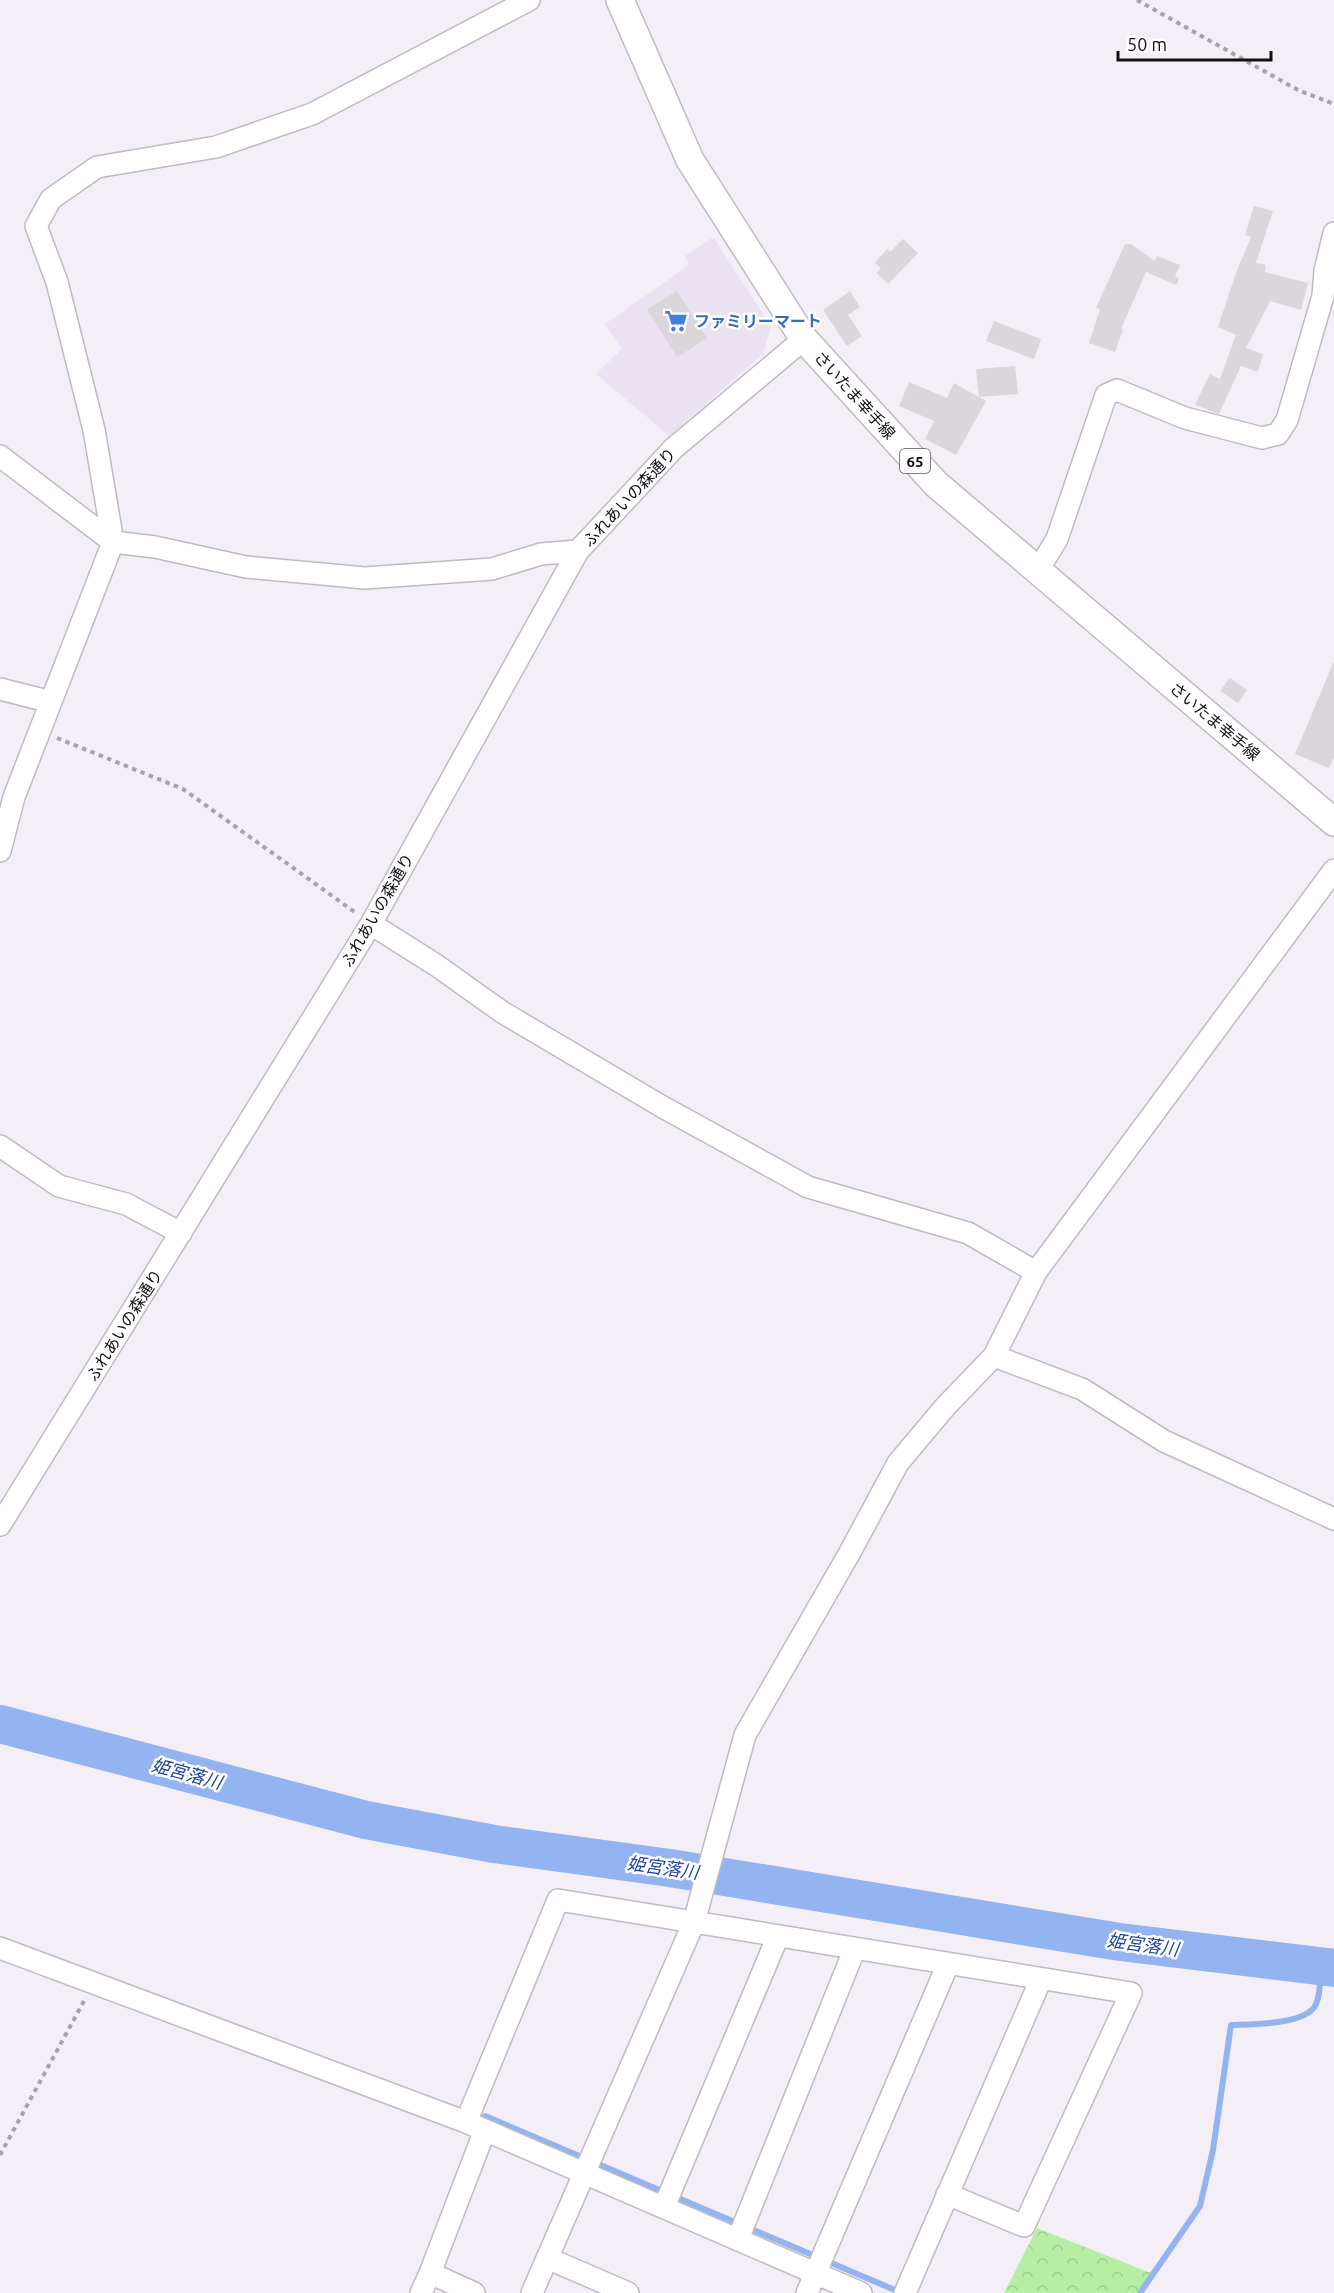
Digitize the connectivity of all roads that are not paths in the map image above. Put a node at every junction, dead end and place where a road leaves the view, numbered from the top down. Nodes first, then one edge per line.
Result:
1 (529, 0) edge
2 (620, 0) edge
3 (1334, 232) edge
4 (804, 339) junction
5 (0, 456) edge
6 (113, 542) junction
7 (578, 551) junction
8 (1038, 570) junction
9 (0, 689) edge
10 (51, 702) junction
11 (1334, 822) edge
12 (0, 851) edge
13 (1334, 870) edge
14 (371, 924) junction
15 (0, 1146) edge
16 (181, 1233) junction
17 (1036, 1272) junction
18 (994, 1356) junction
19 (1334, 1519) edge
20 (0, 1525) edge
21 (695, 1915) junction
22 (778, 1936) junction
23 (0, 1948) edge
24 (855, 1948) junction
25 (948, 1964) junction
26 (1041, 1979) junction
27 (476, 2126) junction
28 (584, 2172) junction
29 (947, 2194) junction
30 (664, 2207) junction
31 (738, 2239) junction
32 (547, 2258) junction
33 (430, 2273) junction
34 (816, 2273) junction
35 (421, 2293) edge
36 (474, 2293) edge
37 (532, 2293) edge
38 (628, 2293) edge
39 (807, 2293) edge
40 (861, 2293) edge
41 (905, 2293) edge

1 - 6 street
2 - 4 main road, さいたま幸手線 / 65
3 - 8 street
4 - 7 street, ふれあいの森通り
4 - 8 main road, さいたま幸手線 / 65
5 - 6 street
6 - 7 street
6 - 10 street
7 - 14 street, ふれあいの森通り
8 - 11 main road, さいたま幸手線 / 65
9 - 10 street
10 - 12 street
13 - 17 street
14 - 16 street, ふれあいの森通り
14 - 17 street
15 - 16 street
16 - 20 street, ふれあいの森通り
17 - 18 street
18 - 19 street
18 - 21 street
21 - 22 street
21 - 27 street
21 - 28 street
22 - 24 street
22 - 30 street
23 - 27 street
24 - 25 street
24 - 31 street
25 - 26 street
25 - 34 street
26 - 29 street
26 - 29 street
27 - 28 street
27 - 33 street
28 - 30 street
28 - 32 street
29 - 41 street
30 - 31 street
31 - 34 street
32 - 37 street
32 - 38 street
33 - 35 street
33 - 36 street
34 - 39 street
34 - 40 street

